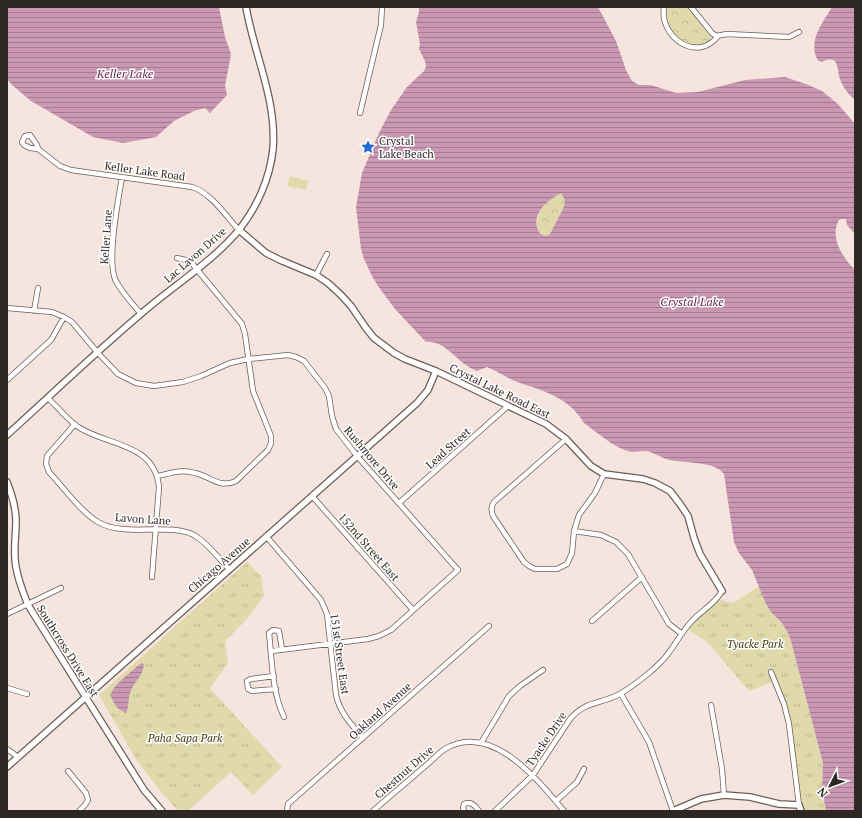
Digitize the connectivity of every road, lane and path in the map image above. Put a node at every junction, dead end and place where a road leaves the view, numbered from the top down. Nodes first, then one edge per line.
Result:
1 (246, 7) edge
2 (382, 7) edge
3 (664, 7) edge
4 (691, 7) edge
5 (799, 32) dead end
6 (718, 36) junction
7 (360, 113) dead end
8 (38, 149) dead end
9 (122, 177) junction
10 (239, 230) junction
11 (327, 254) dead end
12 (177, 258) dead end
13 (197, 269) junction
14 (316, 274) junction
15 (38, 288) dead end
16 (7, 308) edge
17 (34, 311) junction
18 (141, 314) junction
19 (64, 317) junction
20 (98, 353) junction
21 (248, 359) junction
22 (436, 371) junction
23 (7, 380) edge
24 (47, 399) junction
25 (508, 406) junction
26 (75, 424) junction
27 (7, 435) edge
28 (566, 439) junction
29 (357, 456) junction
30 (604, 474) junction
31 (158, 476) junction
32 (7, 482) edge
33 (312, 496) junction
34 (399, 503) junction
35 (156, 530) junction
36 (574, 531) junction
37 (266, 536) junction
38 (229, 569) junction
39 (152, 577) dead end
40 (642, 577) junction
41 (61, 588) dead end
42 (722, 591) joint
43 (28, 605) junction
44 (413, 610) junction
45 (7, 614) edge
46 (592, 621) dead end
47 (490, 626) dead end
48 (682, 634) junction
49 (330, 644) junction
50 (282, 649) junction
51 (272, 651) junction
52 (543, 670) dead end
53 (771, 672) dead end
54 (274, 676) junction
55 (7, 688) edge
56 (276, 689) junction
57 (27, 694) dead end
58 (621, 694) junction
59 (85, 697) junction
60 (711, 705) dead end
61 (284, 717) dead end
62 (363, 738) junction
63 (481, 743) junction
64 (7, 749) edge
65 (18, 757) junction
66 (7, 767) edge
67 (584, 769) dead end
68 (68, 771) dead end
69 (533, 775) junction
70 (724, 795) junction
71 (556, 801) junction
72 (798, 805) junction
73 (79, 811) edge
74 (162, 811) edge
75 (287, 811) edge
76 (373, 811) edge
77 (464, 811) edge
78 (479, 811) edge
79 (495, 811) edge
80 (564, 811) edge
81 (673, 811) edge
82 (801, 811) edge

1 - 10 street, Lac Lavon Drive
2 - 7 street
3 - 6 street
4 - 6 street
5 - 6 street
8 - 9 street, Keller Lake Road
9 - 10 street, Keller Lake Road
9 - 18 street, Keller Lane
10 - 13 street, Lac Lavon Drive
10 - 14 street, Crystal Lake Road East
11 - 14 street
12 - 13 street
13 - 18 street, Lac Lavon Drive
13 - 21 street
14 - 22 street, Crystal Lake Road East
15 - 17 street
16 - 17 street, Rushmore Drive
17 - 19 street, Rushmore Drive
18 - 20 street, Lac Lavon Drive
19 - 20 street, Rushmore Drive
19 - 23 street
20 - 21 street, Rushmore Drive
20 - 24 street, Lac Lavon Drive
21 - 29 street, Rushmore Drive
21 - 31 street
22 - 25 street, Crystal Lake Road East
22 - 29 street, Chicago Avenue
24 - 26 street
24 - 27 street, Lac Lavon Drive
25 - 28 street, Crystal Lake Road East
25 - 34 street, Lead Street
26 - 31 street
26 - 35 street, Lavon Lane
28 - 30 street, Crystal Lake Road East
28 - 36 street
29 - 33 street, Chicago Avenue
29 - 34 street, Rushmore Drive
30 - 36 street
30 - 42 street, Crystal Lake Road East
31 - 35 street
32 - 43 street, Southcross Drive East
33 - 37 street, Chicago Avenue
33 - 44 street, 152nd Street East
34 - 44 street, Rushmore Drive
35 - 38 street, Lavon Lane
35 - 39 street
36 - 40 street
37 - 38 street, Chicago Avenue
37 - 49 street, 151st Street East
38 - 59 street, Chicago Avenue
40 - 46 street
40 - 48 street
41 - 43 street
42 - 48 street, Tyacke Drive
43 - 45 street
43 - 59 street, Southcross Drive East
44 - 49 street
47 - 62 street, Oakland Avenue
48 - 58 street, Tyacke Drive
49 - 50 street
49 - 62 street, 151st Street East
50 - 51 street
50 - 51 street
51 - 54 street
52 - 63 street
53 - 72 street
54 - 56 street
54 - 56 street
55 - 57 street
56 - 61 street
58 - 69 street, Tyacke Drive
58 - 81 street
59 - 65 street, Chicago Avenue
59 - 74 street, Southcross Drive East
60 - 70 street
62 - 75 street, Oakland Avenue
63 - 69 street, Chestnut Drive
63 - 76 street, Chestnut Drive
64 - 65 street
65 - 66 street, Chicago Avenue
67 - 71 street
68 - 73 street
69 - 71 street, Chestnut Drive
69 - 79 street, Tyacke Drive
70 - 72 street
70 - 81 street
71 - 80 street, Chestnut Drive
72 - 82 street
77 - 78 street

